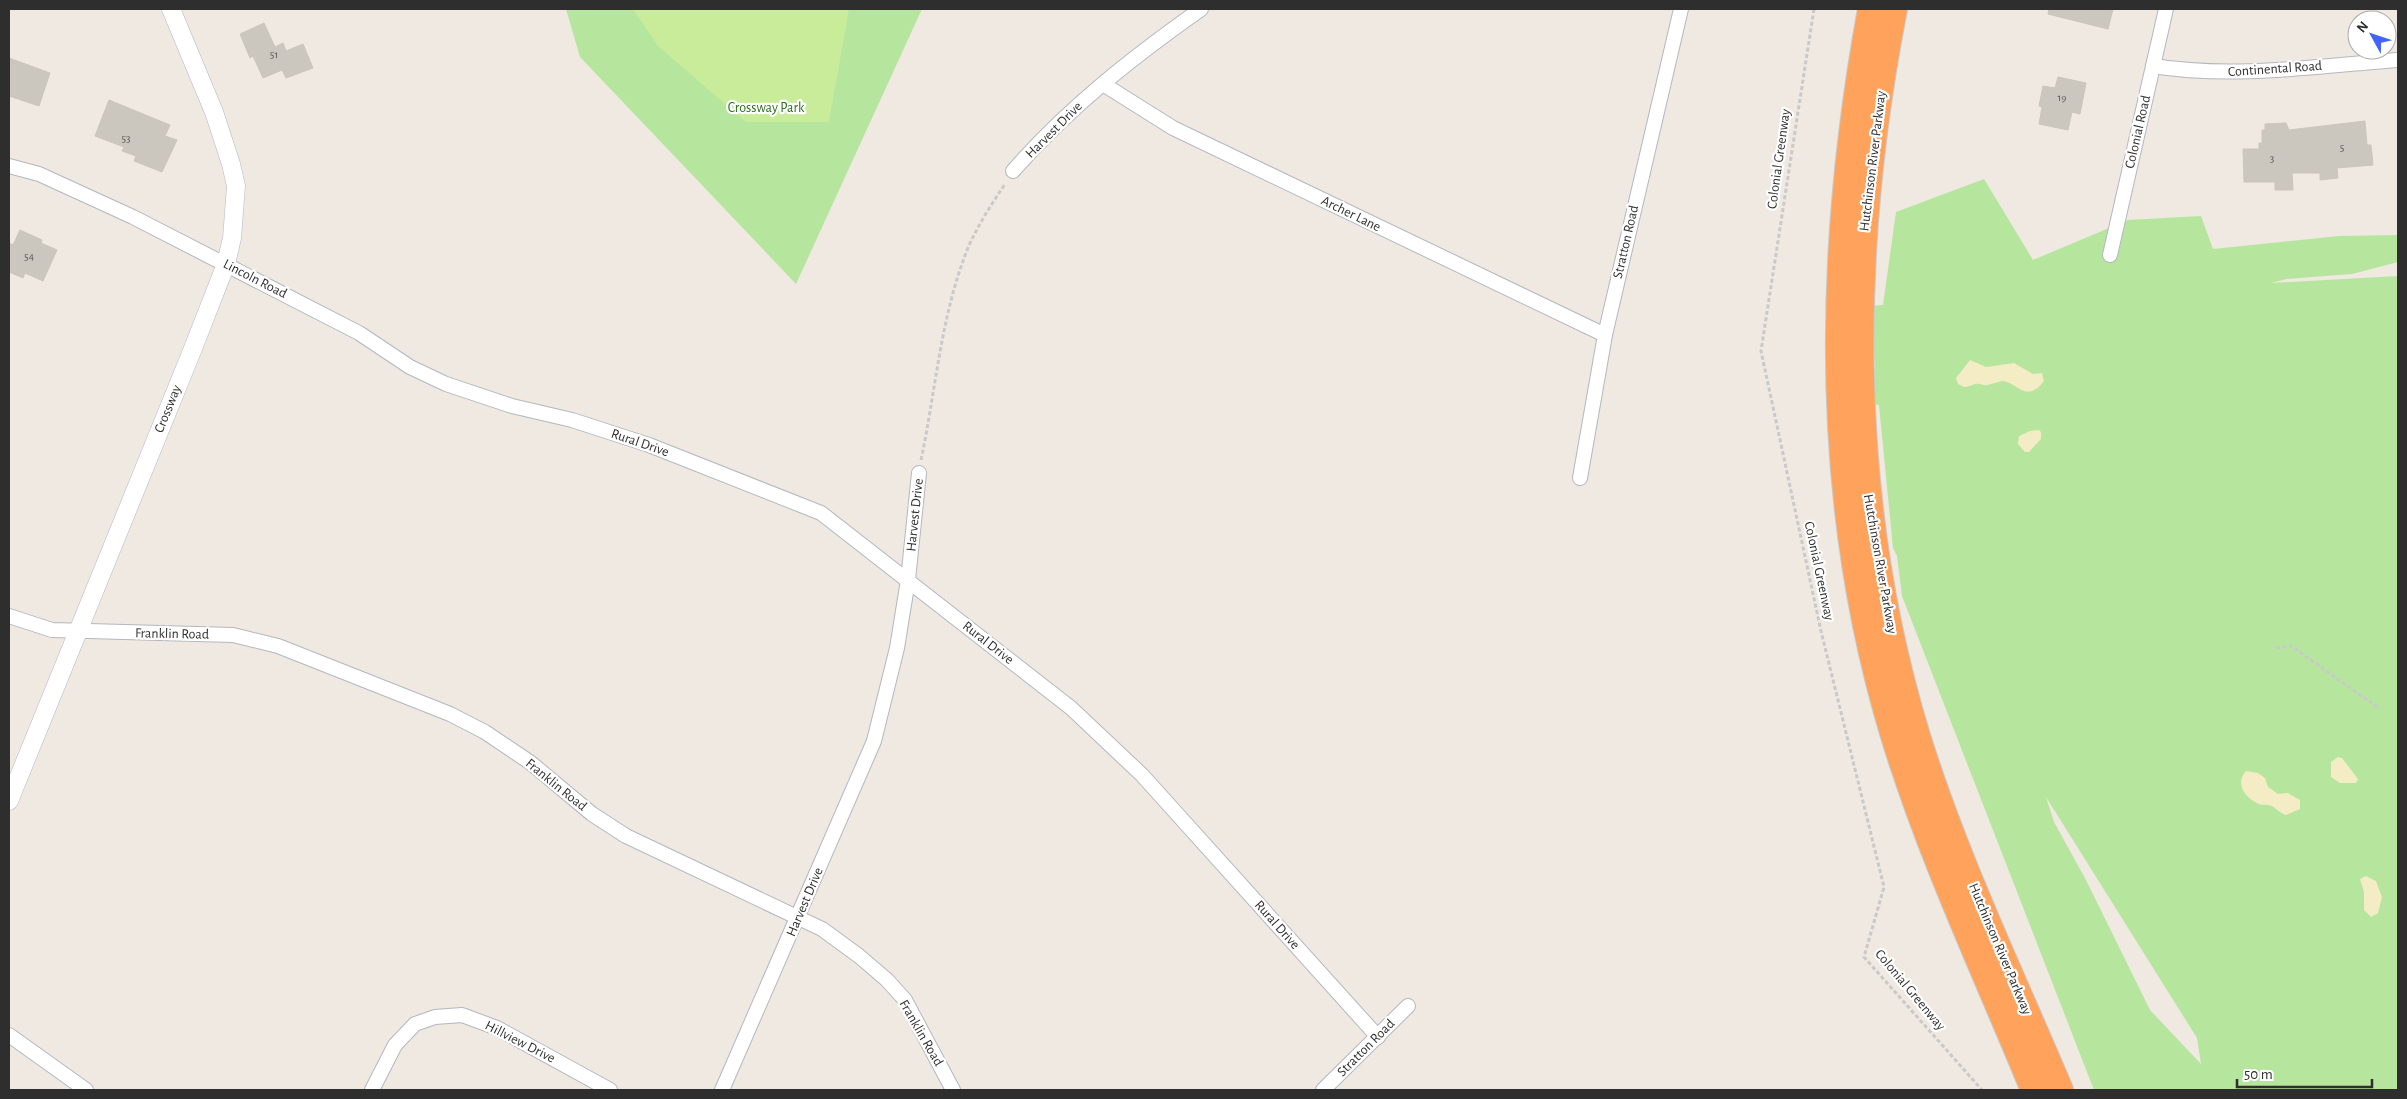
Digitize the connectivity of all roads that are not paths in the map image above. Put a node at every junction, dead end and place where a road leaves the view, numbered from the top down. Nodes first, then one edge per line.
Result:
1 (171, 9) edge
2 (1201, 9) edge
3 (1680, 9) edge
4 (1871, 9) edge
5 (1894, 9) edge
6 (2166, 9) edge
7 (2398, 60) edge
8 (2153, 66) junction
9 (1103, 84) junction
10 (9, 166) edge
11 (1013, 171) road end
12 (2110, 255) dead end
13 (226, 264) junction
14 (1605, 335) junction
15 (496, 401) joint
16 (919, 473) road end
17 (1580, 478) dead end
18 (908, 580) junction
19 (9, 616) edge
20 (76, 632) junction
21 (9, 801) edge
22 (798, 918) junction
23 (1408, 1006) dead end
24 (9, 1035) edge
25 (1378, 1037) junction
26 (86, 1090) edge
27 (372, 1090) edge
28 (610, 1090) edge
29 (722, 1090) edge
30 (953, 1090) edge
31 (1323, 1090) edge
32 (2034, 1090) edge
33 (2060, 1090) edge

1 - 13 street, Crossway
2 - 9 street, Harvest Drive
3 - 14 street, Stratton Road
4 - 32 highway, Hutchinson River Parkway
5 - 33 highway, Hutchinson River Parkway
6 - 8 street, Colonial Road
7 - 8 street, Continental Road
8 - 12 street, Colonial Road
9 - 11 street, Harvest Drive
9 - 14 street, Archer Lane
10 - 13 street, Lincoln Road
13 - 15 street, Lincoln Road
13 - 20 street, Crossway
14 - 17 street, Stratton Road
15 - 18 street, Rural Drive
16 - 18 street, Harvest Drive
18 - 22 street, Harvest Drive
18 - 25 street, Rural Drive
19 - 20 street, Franklin Road
20 - 21 street, Crossway
20 - 22 street, Franklin Road
22 - 29 street, Harvest Drive
22 - 30 street, Franklin Road
23 - 25 street, Stratton Road
24 - 26 street
25 - 31 street, Stratton Road
27 - 28 street, Hillview Drive

